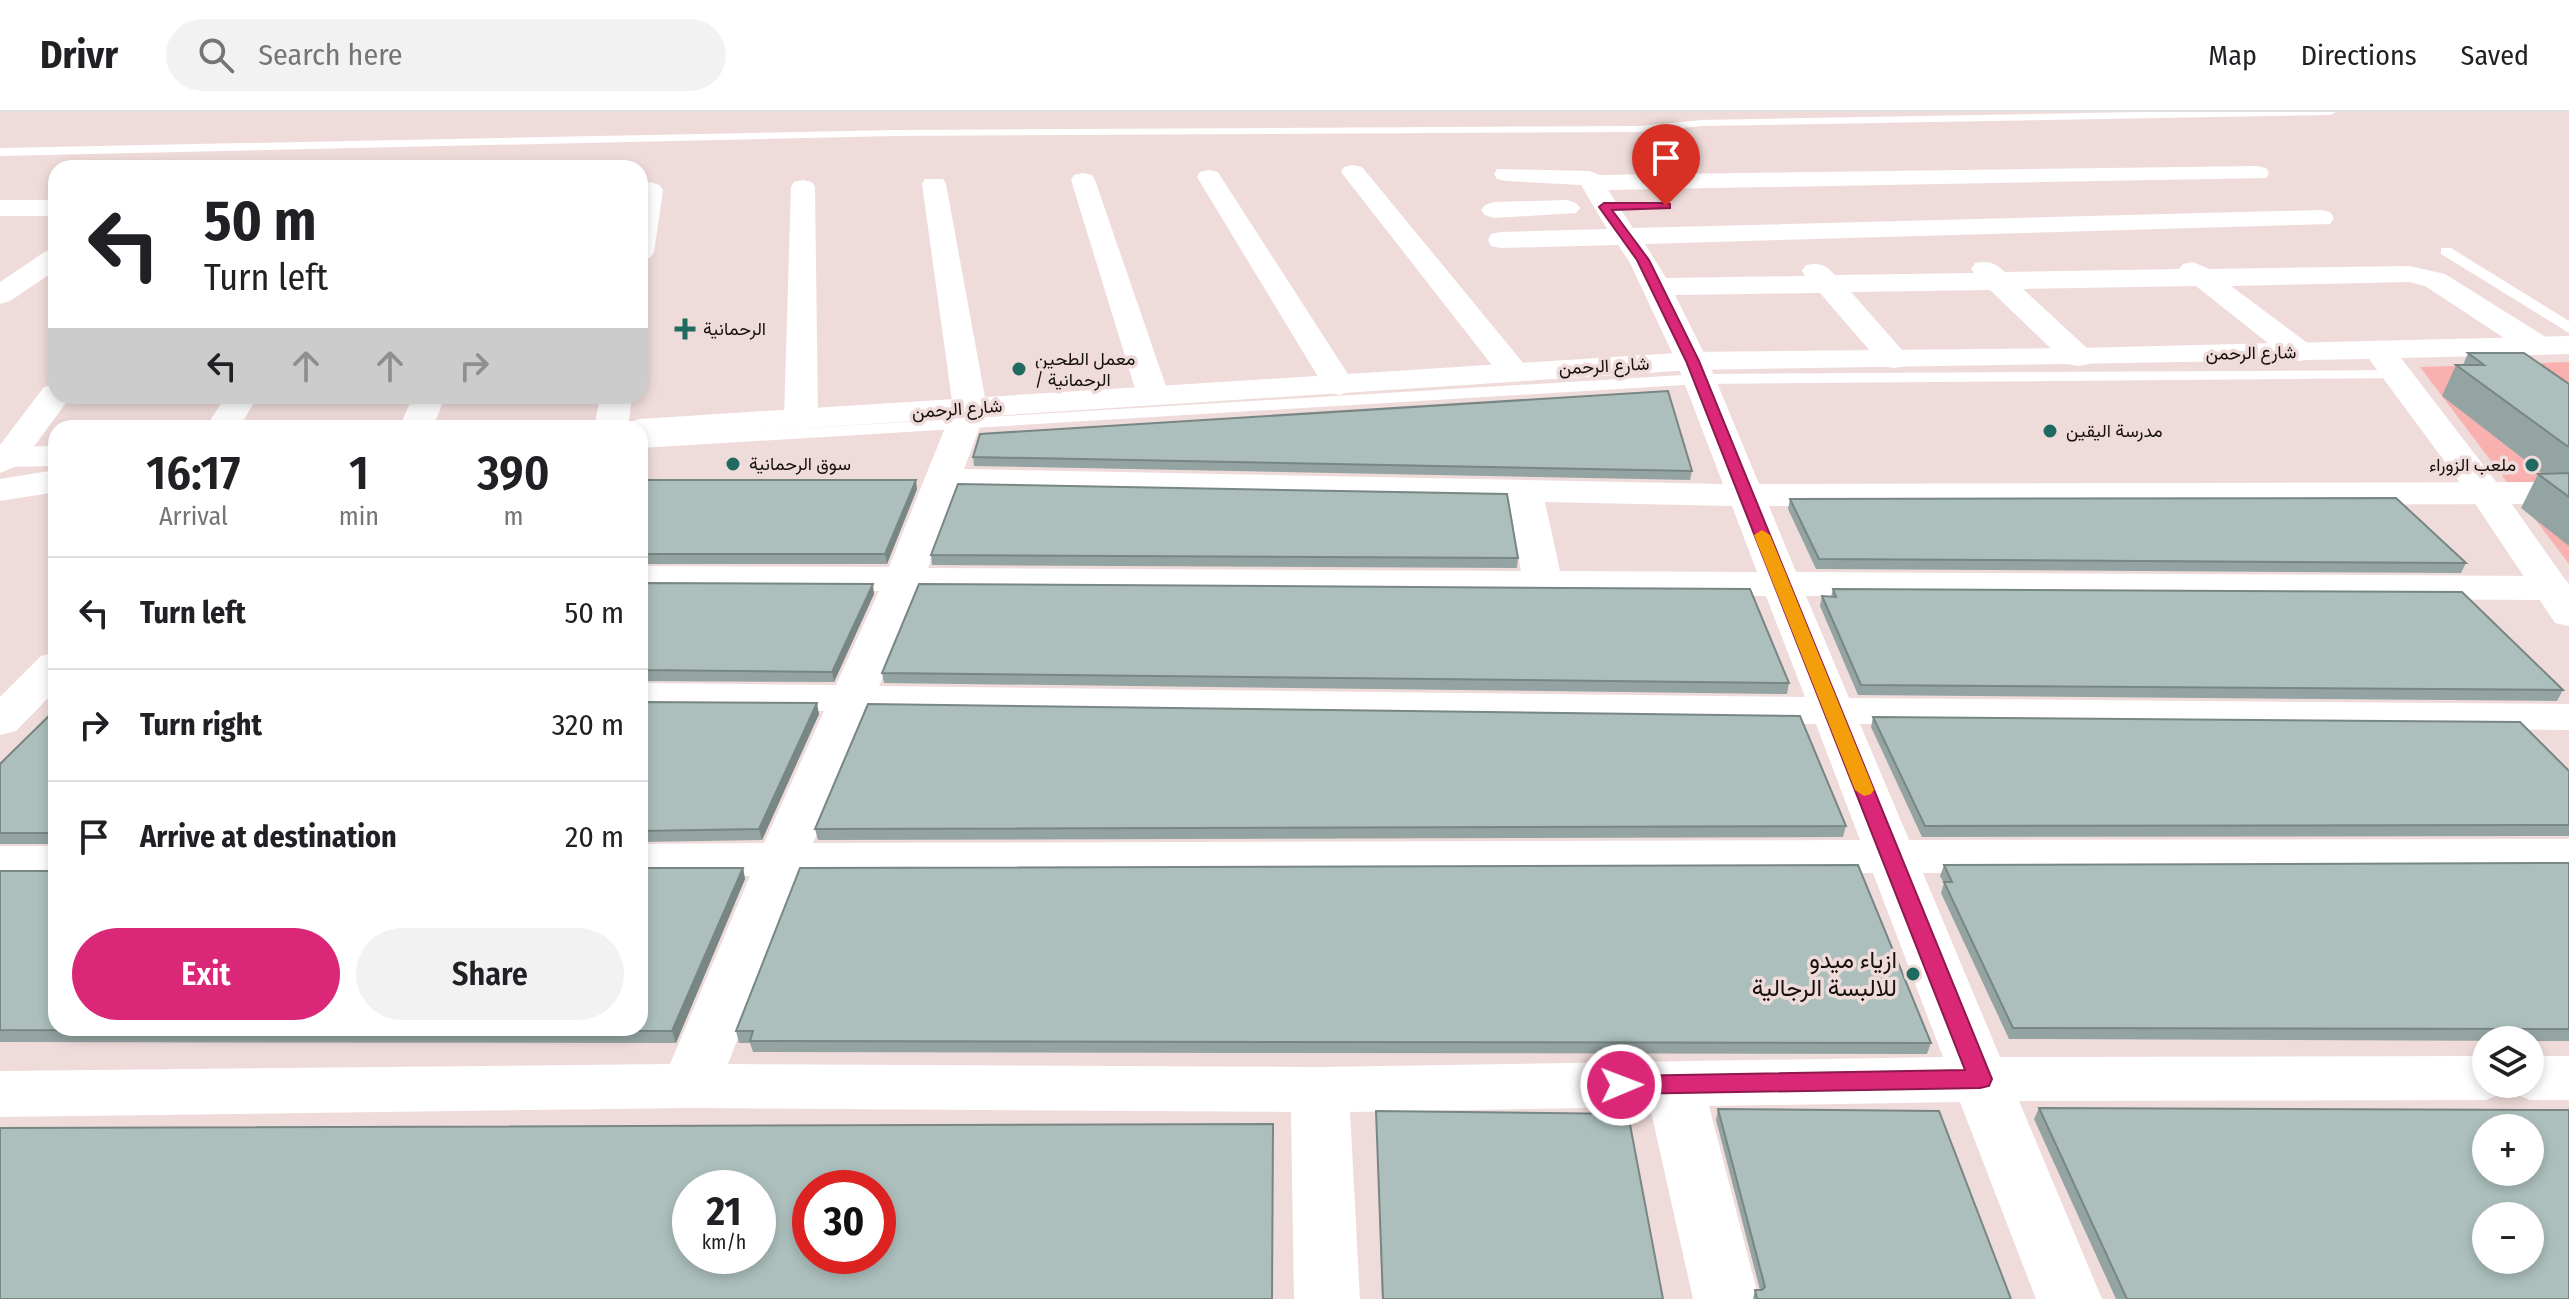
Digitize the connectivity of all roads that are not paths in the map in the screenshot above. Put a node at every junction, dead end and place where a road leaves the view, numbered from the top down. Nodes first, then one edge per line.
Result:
1 (2330, 112) edge
2 (0, 152) edge
3 (1353, 172) dead end
4 (2257, 173) dead end
5 (1506, 174) dead end
6 (2071, 175) junction
7 (1209, 177) dead end
8 (1083, 180) dead end
9 (1889, 180) junction
10 (934, 184) dead end
11 (803, 187) dead end
12 (650, 190) dead end
13 (1598, 195) junction
14 (2289, 195) dead end
15 (2101, 199) junction
16 (648, 202) edge
17 (1913, 202) junction
18 (0, 208) edge
19 (48, 208) edge
20 (1494, 210) dead end
21 (2321, 218) dead end
22 (2131, 222) junction
23 (1938, 226) junction
24 (1783, 231) junction
25 (1628, 236) junction
26 (1501, 240) dead end
27 (2180, 248) dead end
28 (2210, 248) dead end
29 (2150, 249) dead end
30 (2446, 251) dead end
31 (1967, 253) junction
32 (1803, 256) junction
33 (1643, 260) junction
34 (48, 262) edge
35 (2201, 277) junction
36 (1656, 287) junction
37 (0, 295) edge
38 (1996, 295) junction
39 (1824, 298) junction
40 (2194, 306) dead end
41 (2239, 306) junction
42 (2072, 308) dead end
43 (2026, 309) junction
44 (1885, 311) dead end
45 (1853, 312) junction
46 (1700, 314) dead end
47 (1669, 315) junction
48 (2569, 328) edge
49 (2554, 346) edge
50 (2299, 352) junction
51 (2078, 357) junction
52 (1894, 359) junction
53 (2388, 363) junction
54 (1696, 370) junction
55 (1513, 371) junction
56 (1339, 385) junction
57 (1153, 395) junction
58 (48, 404) edge
59 (967, 416) junction
60 (801, 419) junction
61 (648, 429) edge
62 (648, 442) edge
63 (48, 457) edge
64 (2, 466) edge
65 (48, 479) edge
66 (945, 479) junction
67 (1525, 491) junction
68 (2484, 491) junction
69 (2569, 493) edge
70 (1746, 495) junction
71 (648, 578) edge
72 (904, 580) junction
73 (1543, 584) junction
74 (1782, 585) junction
75 (2561, 601) edge
76 (36, 684) edge
77 (648, 696) edge
78 (854, 698) junction
79 (1833, 711) junction
80 (2569, 717) edge
81 (0, 722) edge
82 (2569, 855) edge
83 (782, 859) junction
84 (1892, 859) junction
85 (648, 860) edge
86 (0, 863) edge
87 (48, 863) edge
88 (2472, 1078) edge
89 (2544, 1078) edge
90 (2569, 1078) edge
91 (1980, 1079) junction
92 (1674, 1084) junction
93 (690, 1086) junction
94 (1320, 1090) junction
95 (0, 1094) edge
96 (1327, 1299) edge
97 (1726, 1299) edge
98 (2069, 1299) edge

1 - 2 lane
3 - 55 street
4 - 6 street
5 - 13 street
6 - 9 street
6 - 15 street
7 - 56 street
8 - 57 street
9 - 13 street
9 - 17 street
10 - 59 street
11 - 60 street
12 - 16 street
13 - 17 street
13 - 20 street
13 - 25 street
14 - 15 street
15 - 17 street
15 - 22 street
17 - 23 street
18 - 19 street
21 - 22 street
22 - 23 street
22 - 35 street
23 - 24 street
23 - 31 street
24 - 25 street
24 - 32 street
25 - 26 street
25 - 33 street
27 - 28 street
29 - 31 street
30 - 48 lane
31 - 32 street
31 - 38 street
32 - 33 street
32 - 39 street
33 - 36 street
34 - 37 street
35 - 38 street
35 - 41 street
35 - 49 street
36 - 39 street
36 - 47 street
38 - 39 street
38 - 43 street
39 - 45 street
40 - 41 street
41 - 50 street
42 - 43 street
43 - 51 street
44 - 45 street
45 - 52 street
46 - 47 street
47 - 54 street
49 - 53 street, شارع الرحمن
50 - 51 street, شارع الرحمن
50 - 53 street, شارع الرحمن
51 - 52 street, شارع الرحمن
52 - 54 street, شارع الرحمن
53 - 54 lane
53 - 68 street
54 - 55 street, شارع الرحمن
54 - 59 lane
54 - 70 street
55 - 56 street, شارع الرحمن
56 - 57 street, شارع الرحمن
57 - 59 street, شارع الرحمن
58 - 64 street
59 - 60 street, شارع الرحمن
59 - 62 lane
59 - 66 street
60 - 61 street, شارع الرحمن
63 - 64 street
64 - 65 street
66 - 67 street
66 - 72 street
67 - 70 street
67 - 73 street
68 - 69 street
68 - 70 street
68 - 75 street
70 - 74 street
71 - 72 street
72 - 73 street
72 - 78 street
73 - 74 street
74 - 75 street
74 - 79 street
76 - 81 street
77 - 78 street
78 - 79 street
78 - 83 street
79 - 80 street
79 - 84 street
82 - 84 street
83 - 84 street
83 - 85 street
83 - 93 street
84 - 91 street
86 - 87 street
88 - 91 street
89 - 90 street
91 - 92 street
91 - 98 street
92 - 94 street
92 - 97 street
93 - 94 street
93 - 95 street
94 - 96 street

